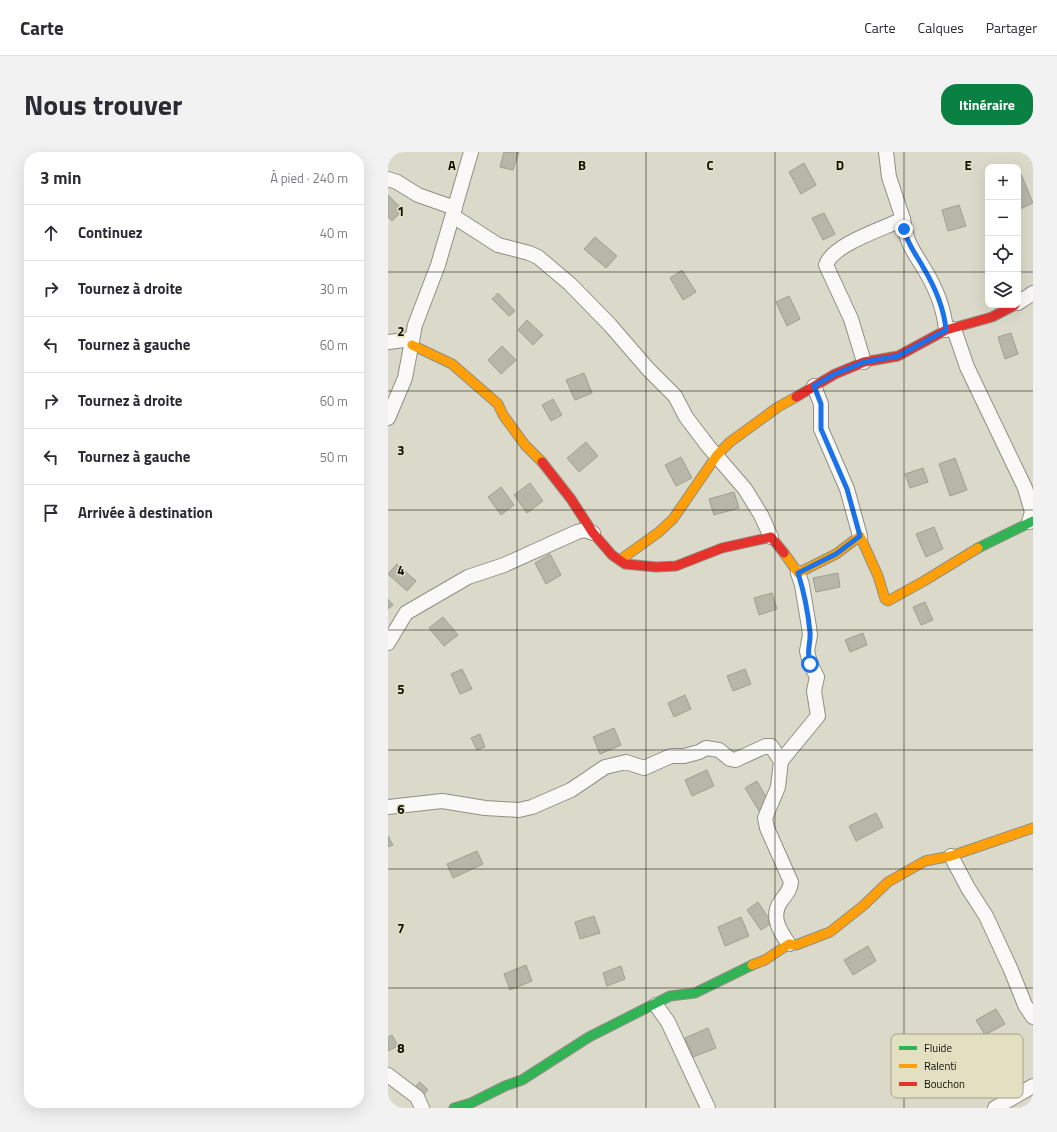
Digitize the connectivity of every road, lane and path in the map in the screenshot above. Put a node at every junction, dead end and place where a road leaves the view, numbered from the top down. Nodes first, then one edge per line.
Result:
1 (471, 152) edge
2 (886, 152) edge
3 (388, 179) edge
4 (454, 212) junction
5 (903, 220) junction
6 (1033, 293) edge
7 (1021, 301) edge
8 (1009, 308) edge
9 (950, 330) junction
10 (388, 342) edge
11 (412, 342) junction
12 (864, 362) junction
13 (814, 386) junction
14 (388, 418) edge
15 (717, 455) junction
16 (1032, 517) edge
17 (593, 533) junction
18 (860, 536) junction
19 (771, 537) junction
20 (620, 560) junction
21 (798, 573) junction
22 (402, 616) junction
23 (388, 619) edge
24 (388, 643) edge
25 (781, 761) junction
26 (388, 807) edge
27 (1033, 828) edge
28 (951, 856) junction
29 (789, 944) junction
30 (656, 1005) junction
31 (1033, 1017) edge
32 (388, 1075) edge
33 (1033, 1086) edge
34 (1023, 1092) edge
35 (1012, 1098) edge
36 (422, 1108) edge
37 (454, 1108) edge
38 (708, 1108) edge
39 (995, 1108) edge

1 - 4 street
2 - 5 street
3 - 4 street
4 - 11 street
4 - 15 street
5 - 9 street
5 - 12 street
6 - 7 street
8 - 9 street
9 - 12 street
9 - 16 street
10 - 11 street
11 - 14 street
11 - 17 street
12 - 13 street
13 - 15 street
13 - 18 street
15 - 19 street
15 - 20 street
16 - 18 street
17 - 20 street
17 - 22 street
18 - 21 street
19 - 20 street
19 - 21 street
21 - 25 street
22 - 23 street
22 - 24 street
25 - 26 street
25 - 29 street
27 - 28 street
28 - 29 street
28 - 31 street
29 - 30 street
30 - 37 street
30 - 38 street
32 - 36 street
33 - 34 street
35 - 39 street

